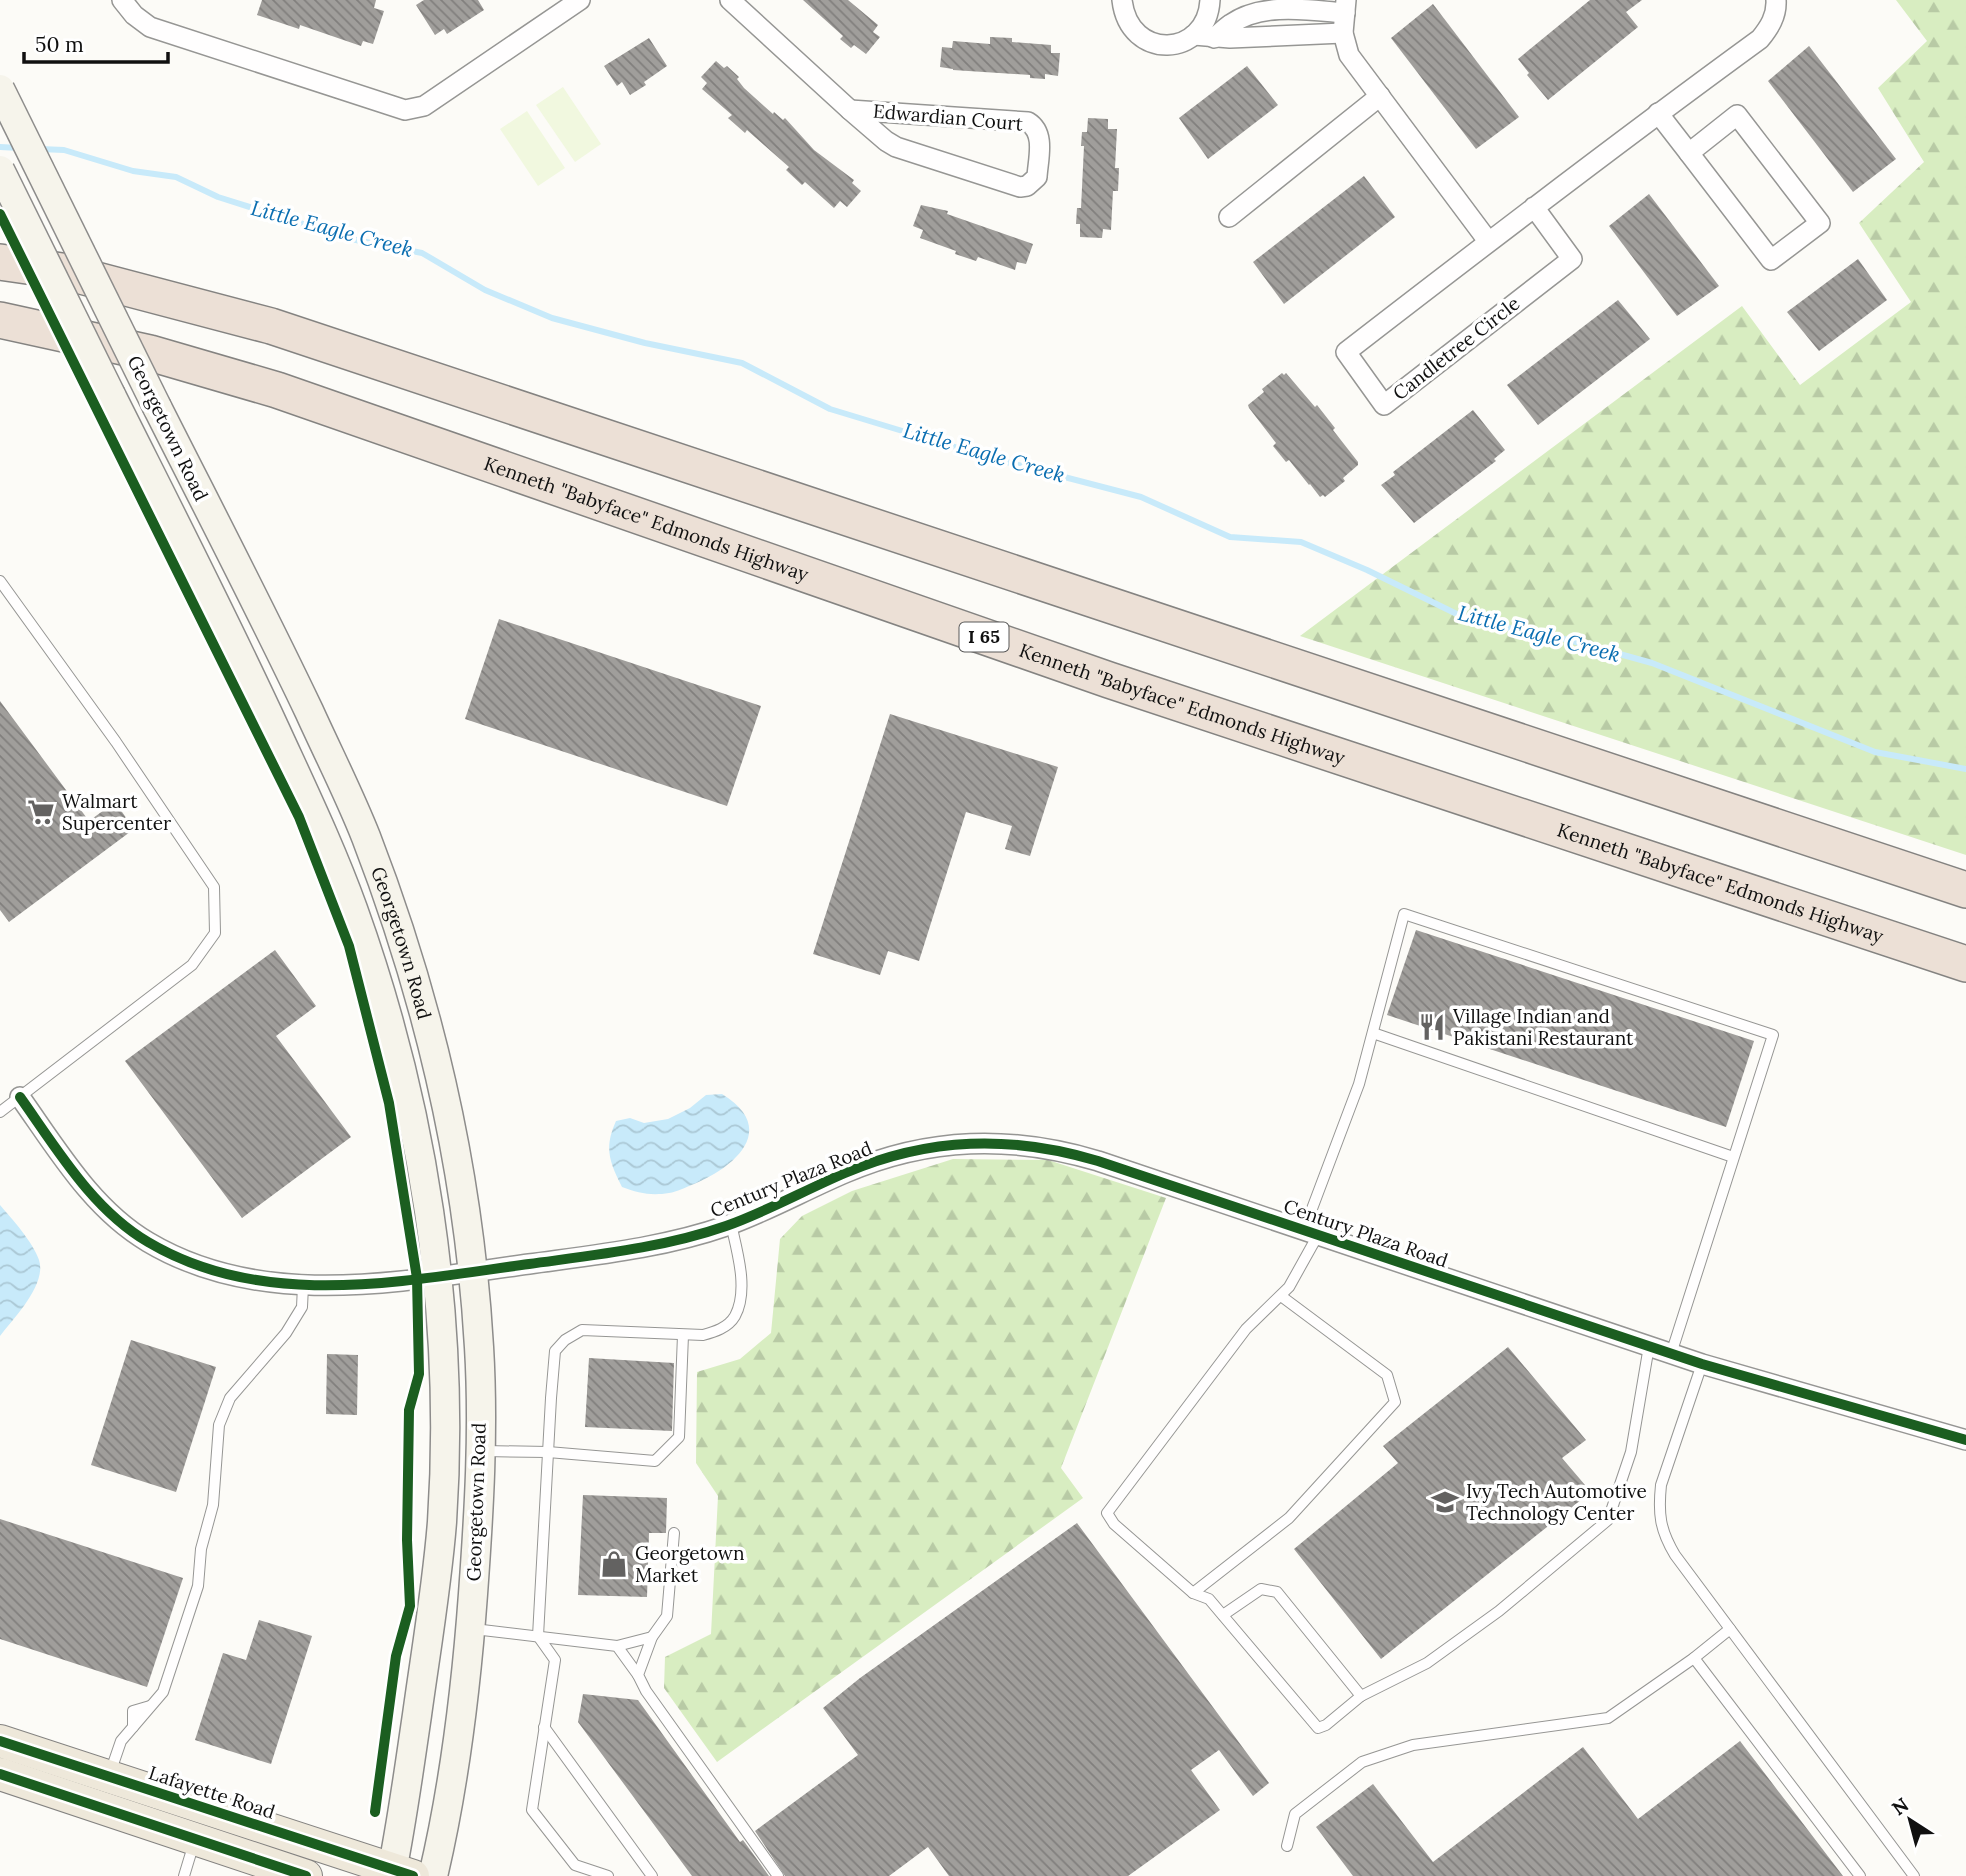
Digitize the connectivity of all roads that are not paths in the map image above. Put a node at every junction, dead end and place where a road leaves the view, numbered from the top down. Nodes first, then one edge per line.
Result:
1 (122, 0) edge
2 (580, 0) edge
3 (730, 0) edge
4 (1122, 0) edge
5 (1210, 0) edge
6 (1776, 0) edge
7 (1345, 15) edge
8 (1204, 37) junction
9 (0, 89) edge
10 (1380, 96) junction
11 (850, 110) junction
12 (1658, 113) junction
13 (1689, 153) junction
14 (0, 170) edge
15 (1534, 207) junction
16 (1229, 217) dead end
17 (1488, 241) junction
18 (0, 262) edge
19 (0, 320) edge
20 (0, 581) edge
21 (1966, 890) edge
22 (1966, 964) edge
23 (1373, 1032) junction
24 (20, 1097) junction
25 (0, 1112) edge
26 (1733, 1157) junction
27 (730, 1224) junction
28 (1311, 1233) junction
29 (473, 1272) junction
30 (437, 1276) junction
31 (303, 1286) junction
32 (1280, 1296) junction
33 (683, 1335) junction
34 (1649, 1346) junction
35 (1671, 1354) junction
36 (1702, 1364) junction
37 (1966, 1440) edge
38 (480, 1451) junction
39 (548, 1452) junction
40 (674, 1533) dead end
41 (1194, 1592) junction
42 (1223, 1615) junction
43 (470, 1628) junction
44 (1730, 1629) junction
45 (538, 1636) junction
46 (652, 1637) junction
47 (617, 1646) junction
48 (1695, 1658) junction
49 (638, 1675) junction
50 (1362, 1696) junction
51 (544, 1727) junction
52 (0, 1741) edge
53 (0, 1774) edge
54 (109, 1777) junction
55 (195, 1839) junction
56 (1287, 1846) dead end
57 (399, 1874) edge
58 (184, 1876) edge
59 (306, 1876) edge
60 (433, 1876) edge
61 (608, 1876) edge
62 (652, 1876) edge
63 (778, 1876) edge
64 (1860, 1876) edge
65 (1914, 1876) edge

1 - 2 street
3 - 11 street, Edwardian Court
4 - 8 street
5 - 8 street
6 - 12 street, Candletree Circle
7 - 8 street
7 - 10 street
9 - 29 main road, Georgetown Road, bridge
10 - 16 street
10 - 17 street
11 - 11 street, Edwardian Court
12 - 13 street
12 - 15 street, Candletree Circle
13 - 13 street
14 - 30 main road, Georgetown Road, bridge
15 - 17 street, Candletree Circle
15 - 17 street, Candletree Circle
18 - 21 highway
19 - 22 highway, Kenneth "Babyface" Edmonds Highway / I 65
20 - 24 lane
23 - 26 lane
23 - 26 lane
23 - 28 lane
24 - 25 lane
24 - 31 street, Century Plaza Road
26 - 35 lane
27 - 28 street, Century Plaza Road
27 - 29 street, Century Plaza Road
27 - 33 lane
28 - 32 lane
28 - 34 street, Century Plaza Road
29 - 30 street, Century Plaza Road
29 - 38 main road, Georgetown Road
30 - 31 street, Century Plaza Road
30 - 57 main road, Georgetown Road
31 - 54 lane
32 - 41 lane
32 - 41 lane
33 - 39 lane
33 - 39 lane
34 - 35 street, Century Plaza Road
34 - 50 lane
35 - 36 street, Century Plaza Road
36 - 37 street, Century Plaza Road
36 - 44 lane
38 - 39 lane
38 - 43 main road, Georgetown Road
39 - 45 lane
40 - 46 lane
41 - 42 lane
42 - 50 lane
42 - 50 lane
43 - 45 lane
43 - 60 main road, Georgetown Road
44 - 48 lane
44 - 65 lane
45 - 47 lane
45 - 51 lane
46 - 47 lane
46 - 49 lane
47 - 49 lane
48 - 56 lane
48 - 64 lane
49 - 63 lane
51 - 61 lane
51 - 62 lane
52 - 54 main road, Lafayette Road
53 - 55 main road
54 - 57 main road, Lafayette Road
55 - 58 lane
55 - 59 main road

